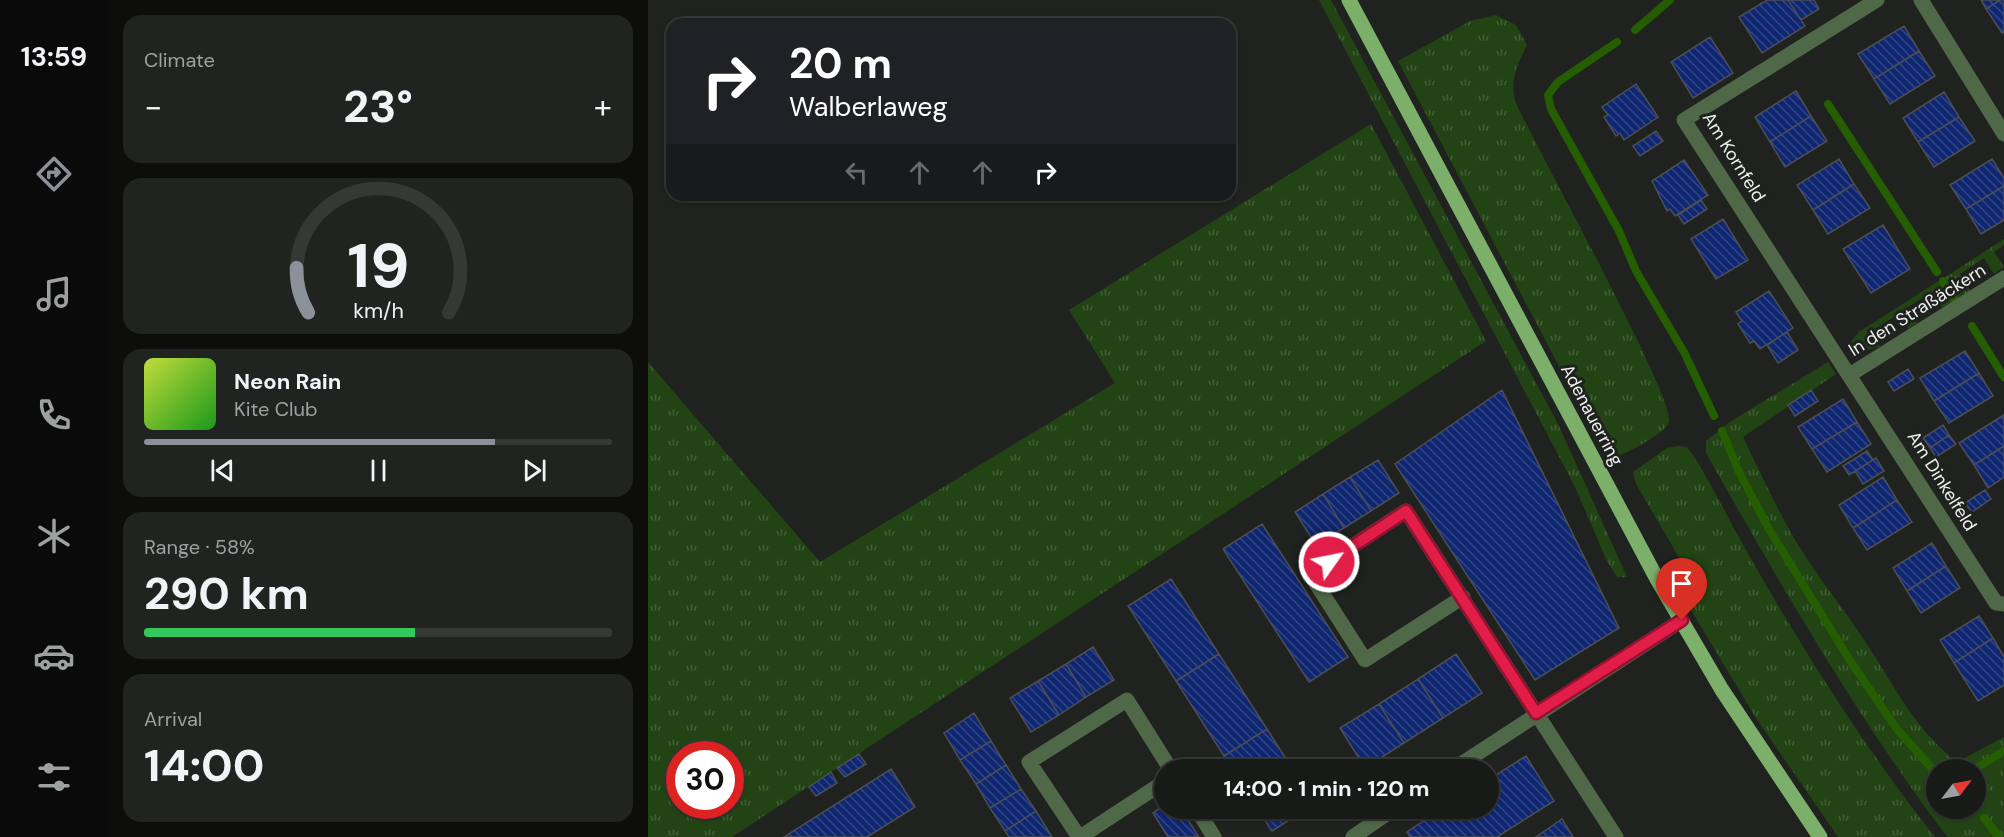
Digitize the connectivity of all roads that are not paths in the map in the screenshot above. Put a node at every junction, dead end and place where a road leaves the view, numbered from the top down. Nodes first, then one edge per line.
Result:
1 (1349, 0) edge
2 (1877, 0) edge
3 (1921, 0) edge
4 (2004, 134) edge
5 (2004, 278) edge
6 (1851, 374) junction
7 (1463, 597) junction
8 (2004, 604) edge
9 (1682, 620) junction
10 (1536, 713) junction
11 (1164, 759) edge
12 (1468, 759) edge
13 (1154, 788) edge
14 (1203, 819) edge
15 (1379, 819) edge
16 (1079, 837) edge
17 (1214, 837) edge
18 (1353, 837) edge
19 (1616, 837) edge
20 (1820, 837) edge

1 - 9 main road, Adenauerring
2 - 6 street, Am Kornfeld
3 - 4 street
5 - 6 street, In den Straßäckern
6 - 8 street, Am Dinkelfeld
7 - 7 street
7 - 10 street
9 - 10 street
9 - 20 main road, Adenauerring
10 - 12 street
10 - 19 street
11 - 16 street
13 - 16 street
14 - 17 street
15 - 18 street

